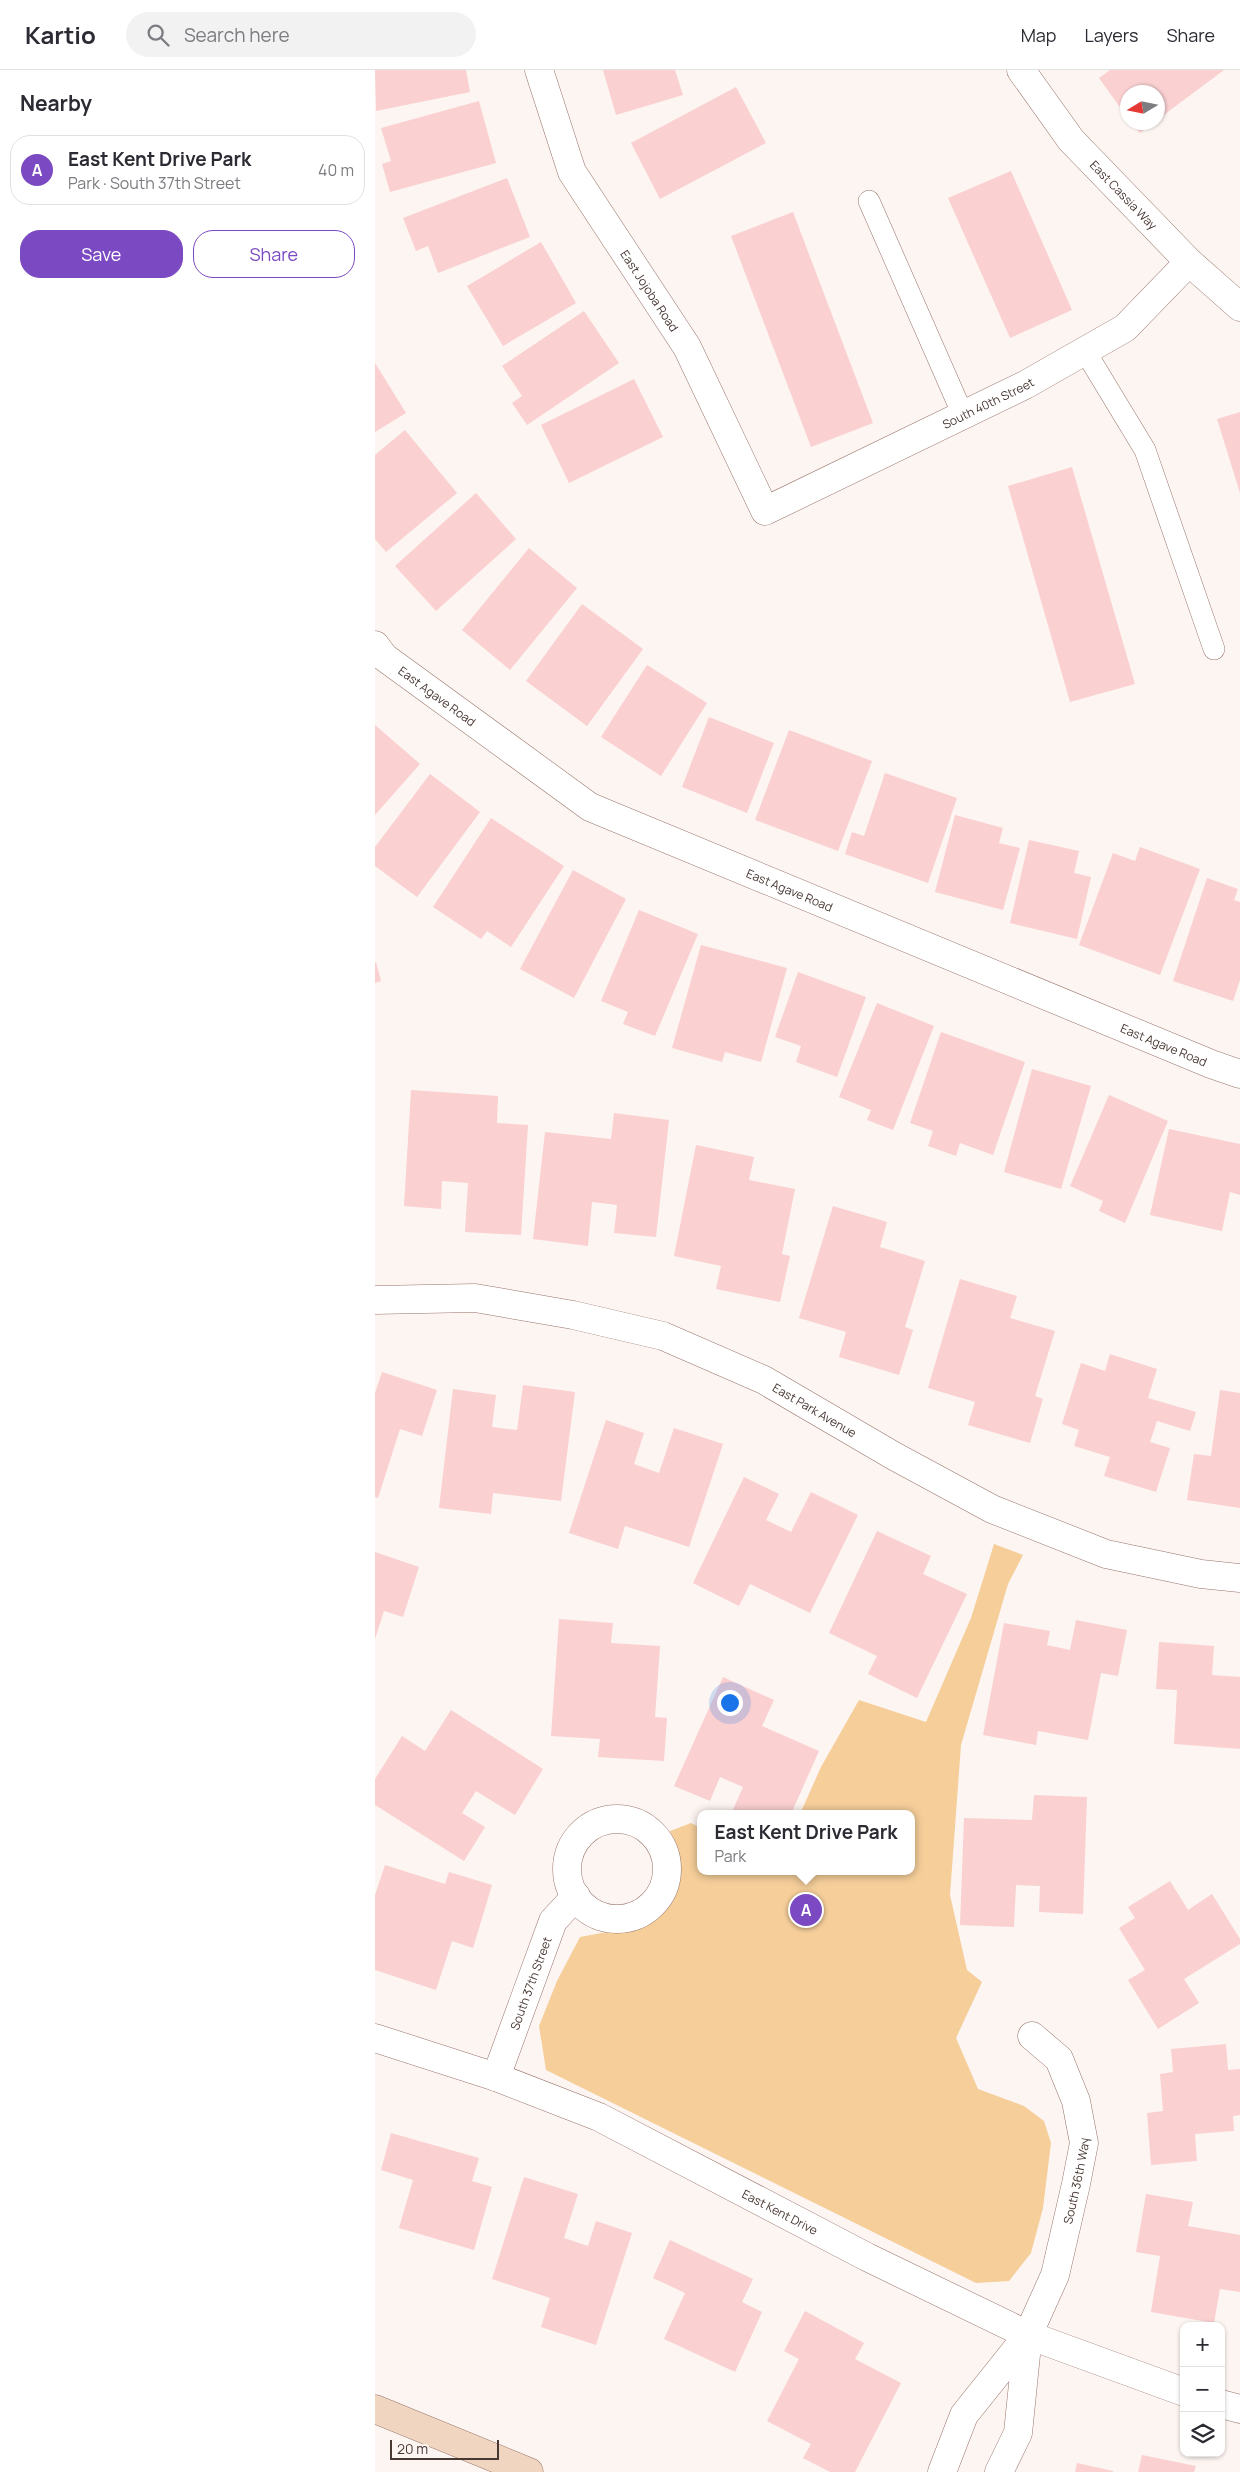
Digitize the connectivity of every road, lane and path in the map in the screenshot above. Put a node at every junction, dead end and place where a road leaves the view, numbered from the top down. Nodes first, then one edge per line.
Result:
1 (539, 70) edge
2 (1021, 70) edge
3 (869, 201) dead end
4 (1189, 262) junction
5 (1240, 307) edge
6 (1085, 351) junction
7 (963, 415) junction
8 (765, 511) joint
9 (375, 645) edge
10 (1214, 649) dead end
11 (1240, 1074) edge
12 (375, 1300) edge
13 (1240, 1578) edge
14 (575, 1896) dead end
15 (1032, 2036) dead end
16 (375, 2038) edge
17 (496, 2077) junction
18 (1028, 2334) junction
19 (1180, 2391) edge
20 (1225, 2405) edge
21 (375, 2410) edge
22 (1240, 2410) edge
23 (529, 2472) edge
24 (942, 2472) edge
25 (999, 2472) edge

1 - 8 street, East Jojoba Road
2 - 4 street, East Cassia Way
3 - 7 lane
4 - 5 street, East Cassia Way
4 - 6 street, South 40th Street
6 - 7 street, South 40th Street
6 - 10 lane
7 - 8 street, South 40th Street
9 - 11 street, East Agave Road
12 - 13 street, East Park Avenue
14 - 17 street, South 37th Street
15 - 18 street, South 36th Way
16 - 17 street, East Kent Drive
17 - 18 street, East Kent Drive
18 - 19 street, East Kent Drive
18 - 24 street, South 36th Way
18 - 25 street, South 36th Way
20 - 22 street
21 - 23 street

